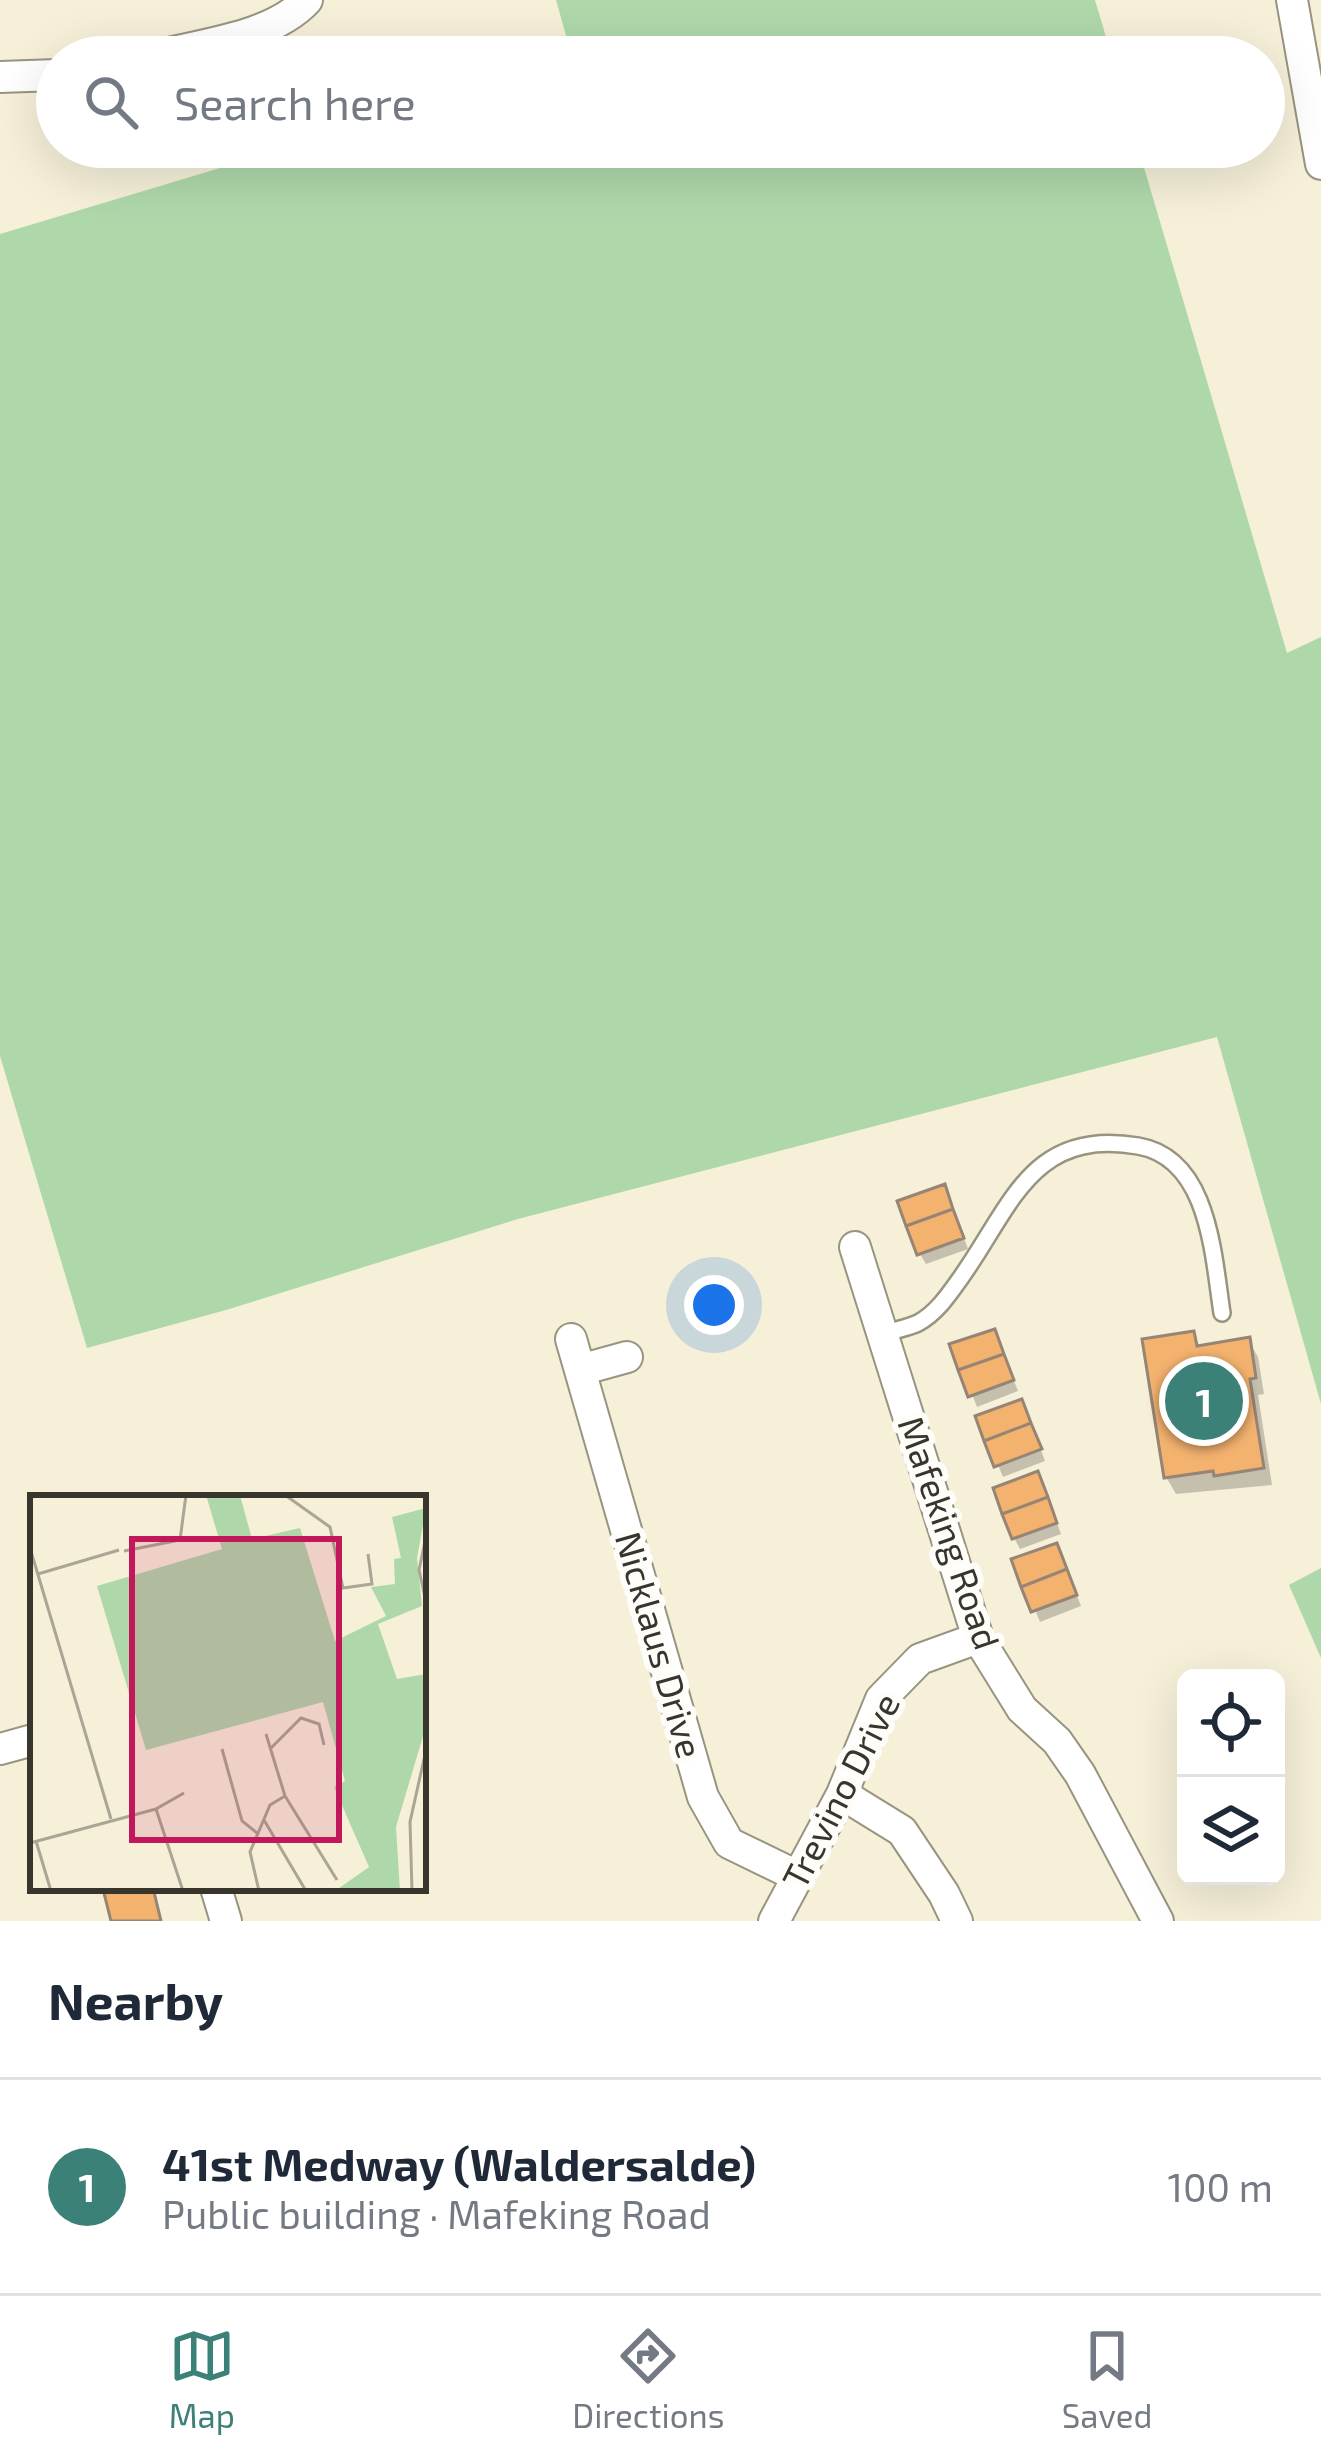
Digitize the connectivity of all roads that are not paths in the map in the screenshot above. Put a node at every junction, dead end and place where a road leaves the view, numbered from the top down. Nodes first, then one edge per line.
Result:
1 (307, 0) edge
2 (1292, 0) edge
3 (233, 36) edge
4 (36, 75) edge
5 (0, 76) edge
6 (1321, 164) edge
7 (855, 1247) dead end
8 (1222, 1313) dead end
9 (883, 1334) junction
10 (571, 1339) dead end
11 (627, 1358) dead end
12 (580, 1370) junction
13 (978, 1638) junction
14 (30, 1741) edge
15 (0, 1749) edge
16 (842, 1794) junction
17 (797, 1876) junction
18 (217, 1891) edge
19 (226, 1921) edge
20 (775, 1921) edge
21 (957, 1921) edge
22 (1158, 1921) edge

1 - 3 street
2 - 6 street
4 - 5 street
7 - 9 street, Mafeking Road
8 - 9 lane
9 - 13 street, Mafeking Road
10 - 12 street, Nicklaus Drive
11 - 12 street
12 - 17 street, Nicklaus Drive
13 - 16 street, Trevino Drive
13 - 22 street, Mafeking Road
14 - 15 street
16 - 17 street, Trevino Drive
16 - 21 street
17 - 20 street, Trevino Drive
18 - 19 street

